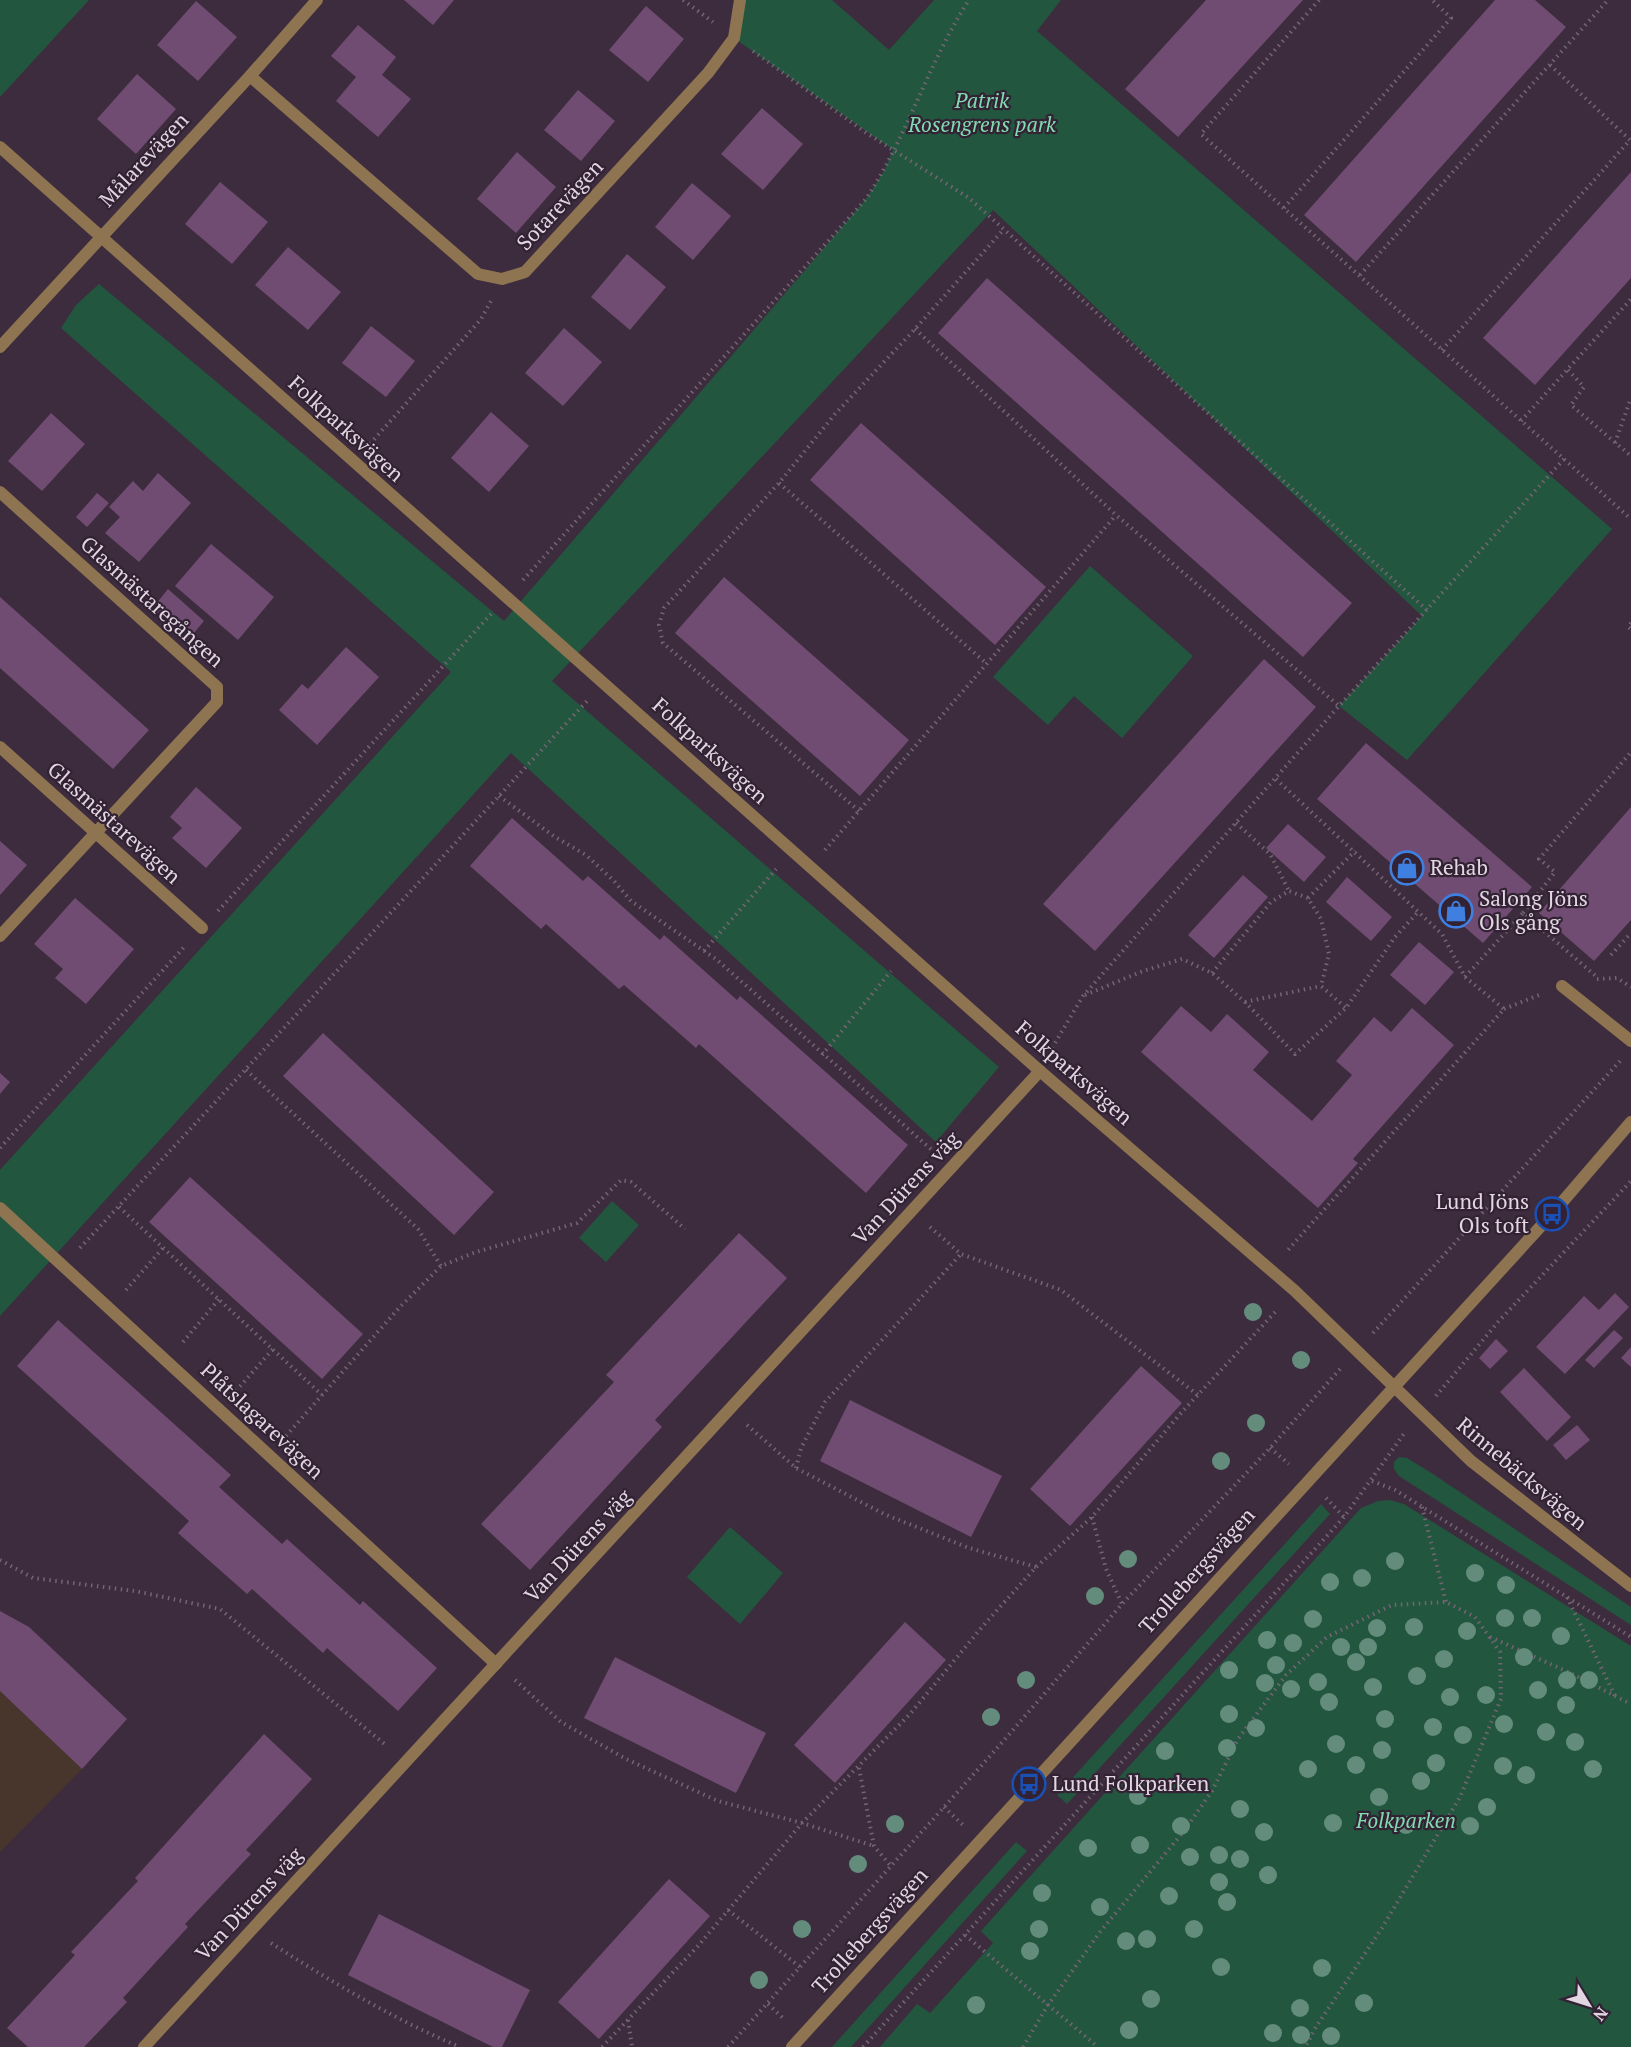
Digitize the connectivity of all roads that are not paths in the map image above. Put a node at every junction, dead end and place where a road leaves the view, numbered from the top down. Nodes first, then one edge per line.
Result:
1 (317, 0) edge
2 (740, 0) edge
3 (250, 76) junction
4 (0, 147) edge
5 (100, 236) junction
6 (0, 347) edge
7 (0, 492) edge
8 (0, 747) edge
9 (94, 832) junction
10 (202, 928) road end
11 (0, 936) edge
12 (1562, 986) road end
13 (1631, 1041) edge
14 (1040, 1071) junction
15 (1631, 1122) edge
16 (0, 1208) edge
17 (1392, 1386) junction
18 (1631, 1586) edge
19 (496, 1664) junction
20 (144, 2047) edge
21 (792, 2047) edge

1 - 3 street, Målarevägen
2 - 3 street, Sotarevägen
3 - 5 street, Målarevägen
4 - 5 street, Folkparksvägen
5 - 6 street, Målarevägen
5 - 14 street, Folkparksvägen
7 - 9 street, Glasmästaregången
8 - 9 street, Glasmästarevägen
9 - 10 street, Glasmästarevägen
9 - 11 street, Glasmästaregången
12 - 13 street
14 - 17 street, Folkparksvägen
14 - 19 street, Van Dürens väg
15 - 17 street, Trollebergsvägen
16 - 19 street, Plåtslagarevägen
17 - 18 street, Rinnebäcksvägen
17 - 21 street, Trollebergsvägen
19 - 20 street, Van Dürens väg

